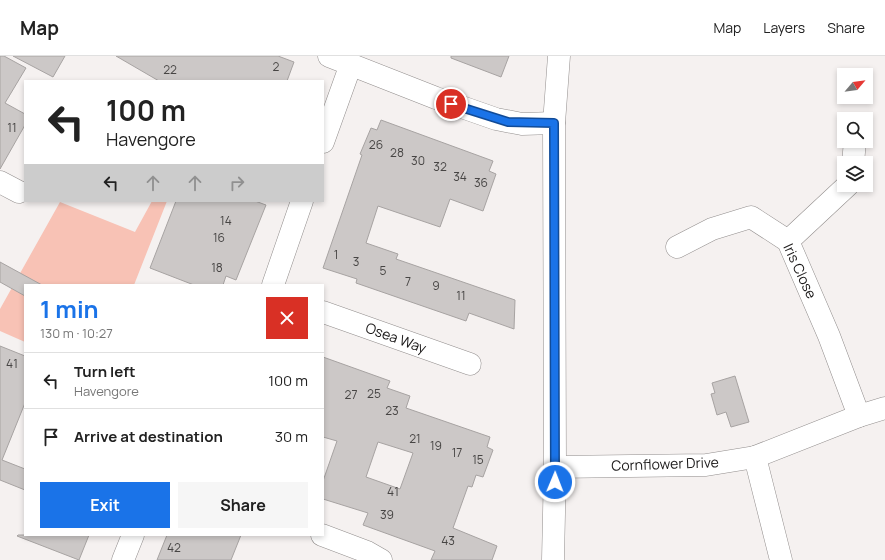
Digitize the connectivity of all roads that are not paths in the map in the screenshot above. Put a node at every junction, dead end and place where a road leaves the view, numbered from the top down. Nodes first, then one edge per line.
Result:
1 (329, 56) edge
2 (559, 56) edge
3 (351, 64) junction
4 (554, 123) junction
5 (324, 139) edge
6 (0, 182) edge
7 (19, 192) dead end
8 (840, 192) edge
9 (302, 202) edge
10 (788, 241) junction
11 (676, 247) dead end
12 (273, 284) edge
13 (324, 312) edge
14 (470, 364) dead end
15 (885, 408) edge
16 (859, 416) junction
17 (755, 457) junction
18 (556, 467) junction
19 (133, 536) edge
20 (324, 536) edge
21 (122, 560) edge
22 (381, 560) edge
23 (552, 560) edge
24 (781, 560) edge

1 - 3 street
2 - 4 street
3 - 4 street
3 - 5 street
4 - 18 street
6 - 7 street
8 - 10 street
9 - 12 street
10 - 11 street, Iris Close
10 - 16 street, Iris Close
13 - 14 street, Osea Way
15 - 16 street, Cornflower Drive
16 - 17 street, Cornflower Drive
17 - 18 street, Cornflower Drive
17 - 24 street
18 - 23 street
19 - 21 street
20 - 22 street

